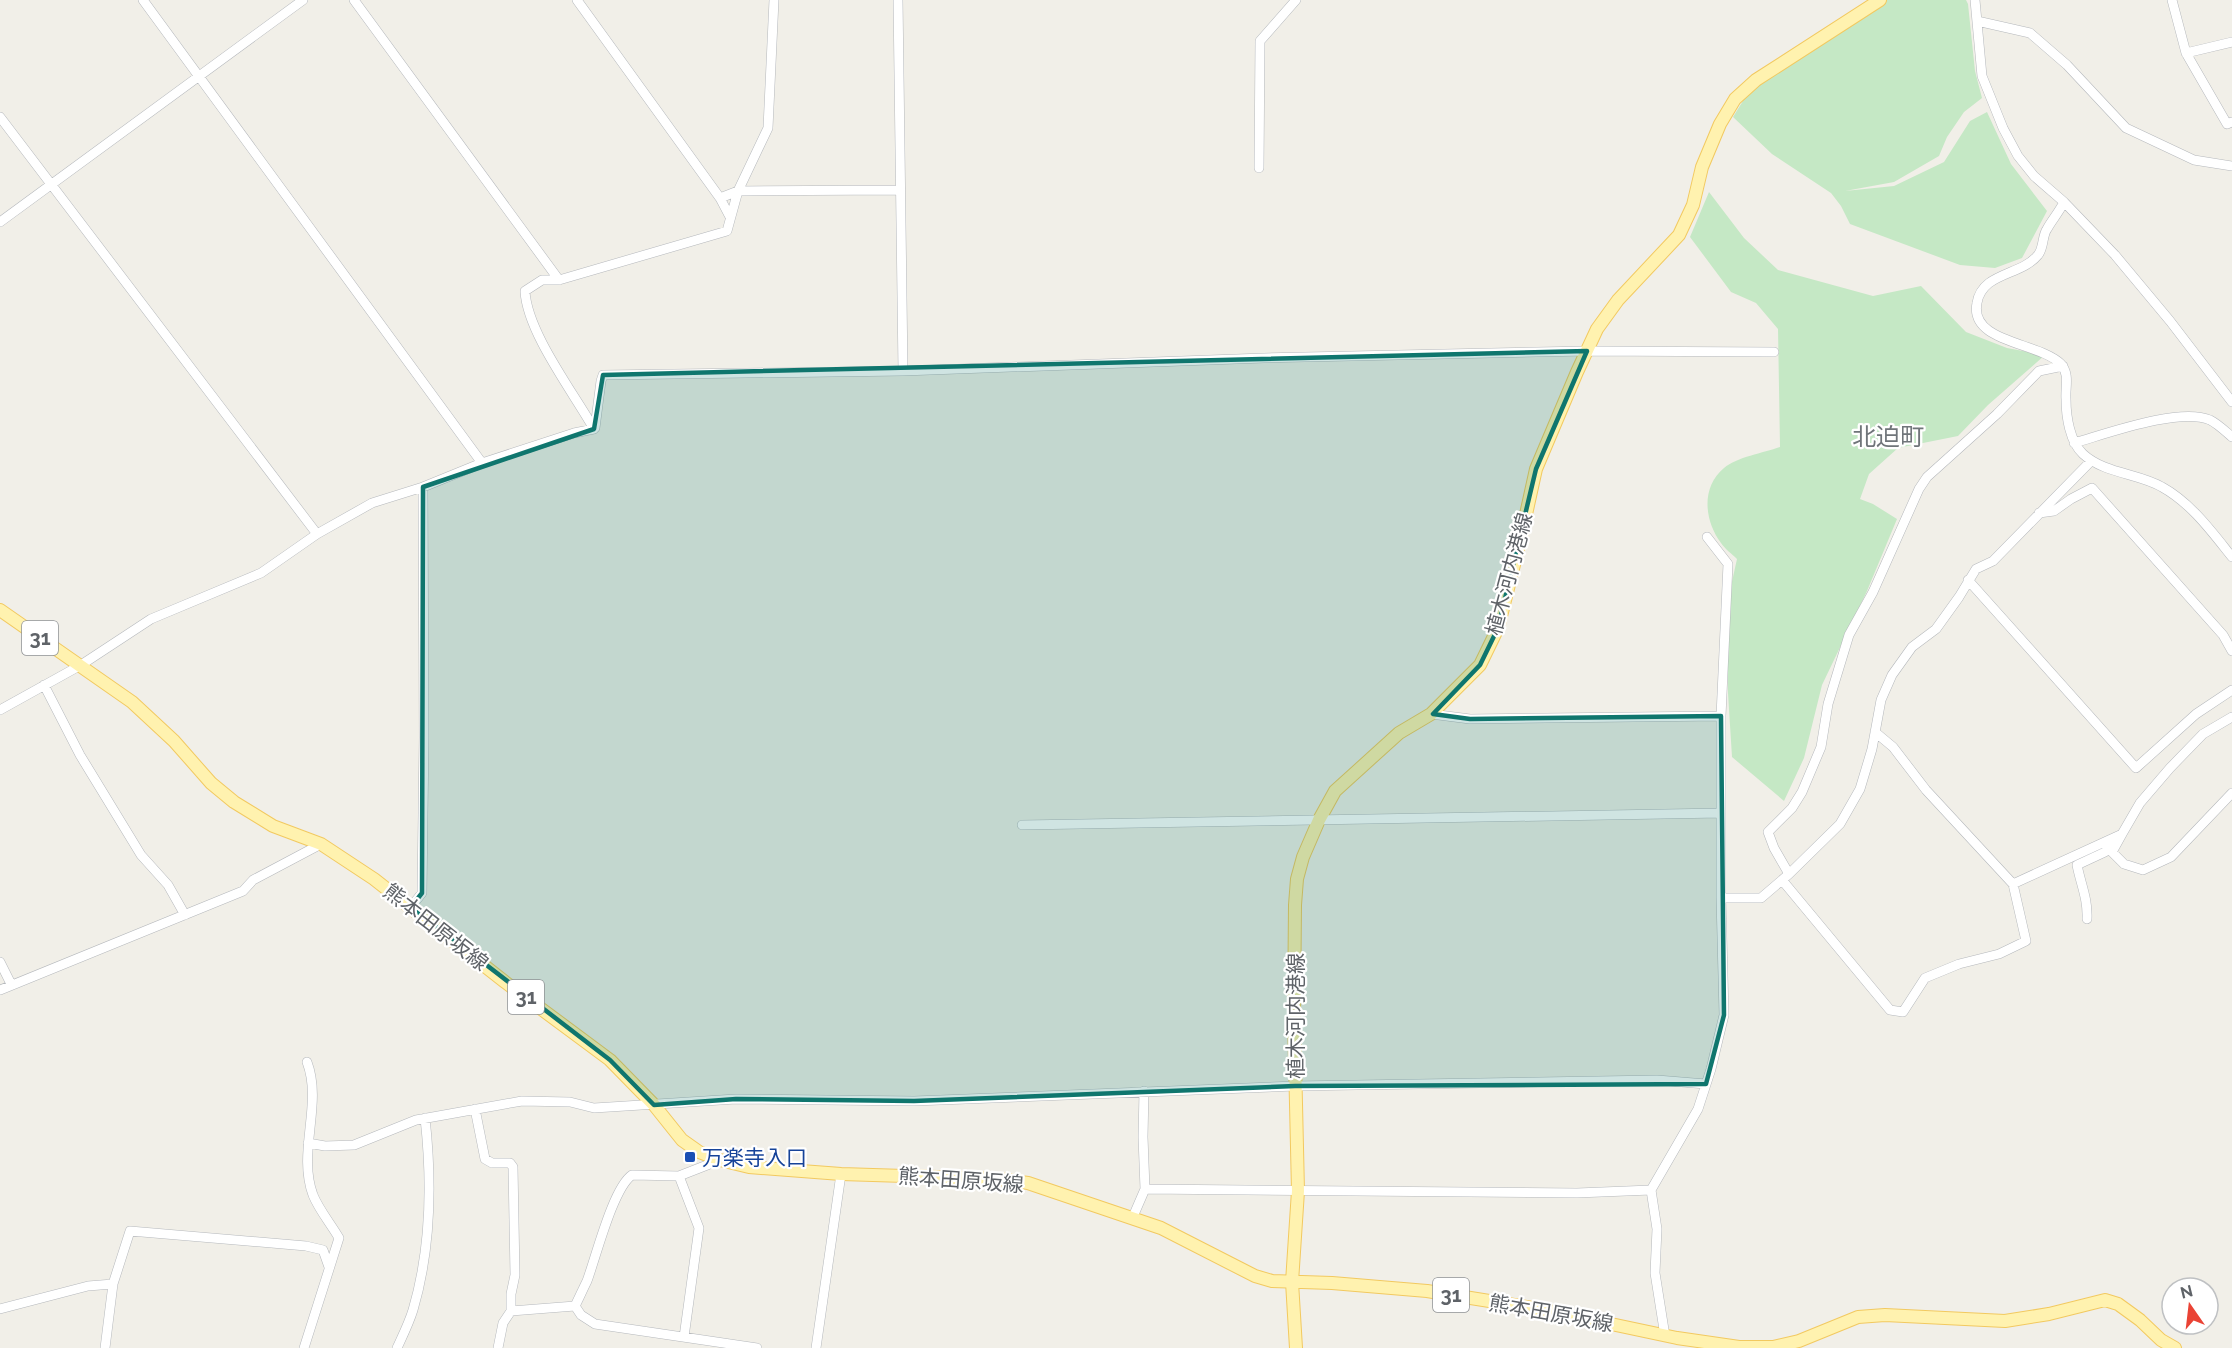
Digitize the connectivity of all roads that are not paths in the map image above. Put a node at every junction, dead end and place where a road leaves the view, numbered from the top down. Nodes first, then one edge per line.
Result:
1 (143, 0) edge
2 (303, 0) edge
3 (354, 0) edge
4 (577, 0) edge
5 (774, 0) edge
6 (898, 0) edge
7 (1296, 0) edge
8 (1880, 0) edge
9 (1975, 0) edge
10 (2172, 0) edge
11 (1977, 21) junction
12 (2232, 42) edge
13 (2186, 53) junction
14 (199, 76) junction
15 (0, 117) edge
16 (2232, 122) edge
17 (2232, 166) edge
18 (1259, 168) dead end
19 (51, 184) junction
20 (900, 190) junction
21 (738, 191) junction
22 (720, 198) junction
23 (2064, 202) junction
24 (730, 217) junction
25 (0, 222) edge
26 (559, 280) junction
27 (1587, 351) junction
28 (1774, 352) dead end
29 (2063, 366) junction
30 (903, 371) junction
31 (2232, 402) edge
32 (594, 429) junction
33 (2232, 437) edge
34 (2074, 443) junction
35 (2091, 461) junction
36 (482, 463) junction
37 (423, 487) junction
38 (2039, 513) junction
39 (317, 534) junction
40 (1707, 537) dead end
41 (2232, 557) edge
42 (1968, 580) junction
43 (0, 610) edge
44 (2232, 651) edge
45 (81, 665) junction
46 (44, 686) junction
47 (2232, 690) edge
48 (0, 710) edge
49 (1431, 714) junction
50 (1721, 716) junction
51 (2232, 717) edge
52 (1875, 732) junction
53 (2232, 793) edge
54 (1721, 813) junction
55 (1319, 820) junction
56 (1022, 825) dead end
57 (2122, 834) junction
58 (321, 844) junction
59 (1786, 878) junction
60 (2013, 884) junction
61 (1721, 898) junction
62 (411, 907) junction
63 (185, 915) junction
64 (2087, 919) dead end
65 (0, 962) edge
66 (11, 984) junction
67 (0, 990) edge
68 (307, 1062) dead end
69 (1706, 1084) junction
70 (1295, 1086) junction
71 (1144, 1091) junction
72 (654, 1105) junction
73 (475, 1109) junction
74 (425, 1118) junction
75 (308, 1143) junction
76 (720, 1160) junction
77 (841, 1174) junction
78 (679, 1176) junction
79 (1145, 1189) junction
80 (1651, 1190) junction
81 (1298, 1191) junction
82 (1132, 1219) junction
83 (329, 1267) junction
84 (1292, 1282) junction
85 (113, 1284) junction
86 (575, 1306) junction
87 (0, 1309) edge
88 (512, 1311) junction
89 (684, 1337) junction
90 (1673, 1341) edge
91 (105, 1348) edge
92 (304, 1348) edge
93 (398, 1348) edge
94 (498, 1348) edge
95 (757, 1348) edge
96 (816, 1348) edge
97 (1296, 1348) edge
98 (2175, 1348) edge

1 - 14 street
2 - 14 street
3 - 26 street
4 - 22 street
5 - 21 street
6 - 20 street
7 - 18 street
8 - 27 main road, 植木河内港線
9 - 11 street
10 - 13 street
11 - 17 street
11 - 23 street
12 - 13 street
13 - 16 street
14 - 19 street
14 - 36 street
15 - 19 street
19 - 25 street
19 - 39 street
20 - 21 street
20 - 30 street
21 - 22 street
21 - 24 street
22 - 24 street
23 - 29 street
23 - 31 street
24 - 26 street
26 - 32 street
27 - 28 street
27 - 30 street
27 - 49 main road, 植木河内港線
29 - 34 street
29 - 59 street
30 - 32 street
32 - 36 street
33 - 34 street
34 - 35 street
35 - 38 street
35 - 41 street
36 - 37 street
37 - 39 street
37 - 62 street
38 - 42 street
38 - 44 street
39 - 45 street
40 - 50 street
42 - 47 street
42 - 52 street
43 - 45 main road, 熊本田原坂線 / 31
45 - 46 street
45 - 58 main road, 熊本田原坂線 / 31
46 - 48 street
46 - 63 street
49 - 50 street
49 - 55 main road, 植木河内港線
50 - 54 street
51 - 57 street
52 - 59 street
52 - 60 street
53 - 57 street
54 - 55 street
54 - 61 street
55 - 56 street
55 - 70 main road, 植木河内港線
57 - 60 street
57 - 64 street
58 - 62 main road, 熊本田原坂線 / 31
58 - 63 street
59 - 60 street
59 - 61 street
61 - 69 street
62 - 72 main road, 熊本田原坂線 / 31
63 - 66 street
65 - 66 street
66 - 67 street
68 - 75 street
69 - 70 street
69 - 80 street
70 - 71 street
70 - 81 main road, 植木河内港線
71 - 72 street
71 - 79 street
72 - 73 street
72 - 76 main road, 熊本田原坂線 / 31
73 - 74 street
73 - 88 street
74 - 75 street
74 - 93 street
75 - 83 street
76 - 77 main road, 熊本田原坂線 / 31
76 - 78 street
77 - 82 main road, 熊本田原坂線 / 31
77 - 96 street
78 - 86 street
78 - 89 street
79 - 81 street
79 - 82 street
80 - 81 street
80 - 90 street
81 - 84 main road, 植木河内港線
82 - 84 main road, 熊本田原坂線 / 31
83 - 85 street
83 - 92 street
84 - 90 main road, 熊本田原坂線 / 31
84 - 97 main road, 植木河内港線
85 - 87 street
85 - 91 street
86 - 88 street
86 - 89 street
88 - 94 street
89 - 95 street
90 - 98 main road, 熊本田原坂線 / 31

